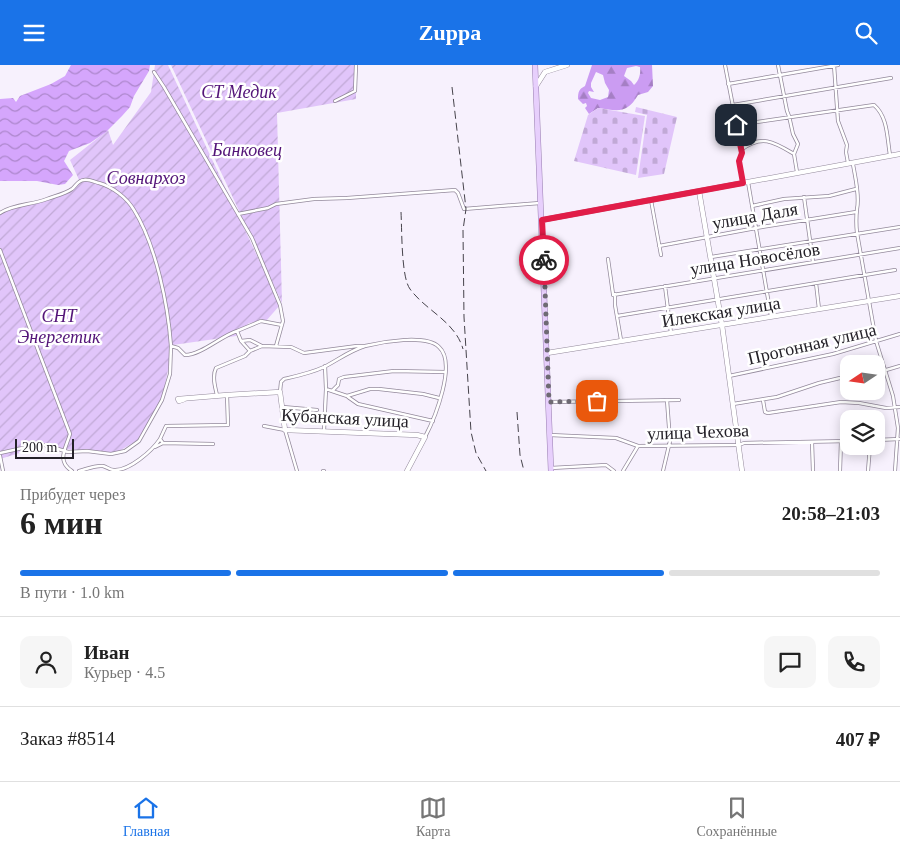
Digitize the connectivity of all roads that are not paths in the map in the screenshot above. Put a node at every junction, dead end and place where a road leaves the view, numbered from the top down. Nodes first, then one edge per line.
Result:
1 (356, 65) edge
2 (535, 65) edge
3 (567, 65) edge
4 (725, 65) edge
5 (778, 65) edge
6 (836, 65) edge
7 (154, 72) dead end
8 (780, 75) junction
9 (891, 79) dead end
10 (728, 84) junction
11 (536, 86) junction
12 (836, 87) junction
13 (784, 95) junction
14 (335, 101) dead end
15 (732, 105) junction
16 (837, 109) junction
17 (789, 116) junction
18 (736, 125) junction
19 (741, 149) junction
20 (794, 154) junction
21 (900, 154) edge
22 (890, 155) junction
23 (853, 162) junction
24 (848, 163) junction
25 (797, 172) junction
26 (745, 182) junction
27 (856, 189) junction
28 (699, 191) junction
29 (804, 197) junction
30 (652, 200) junction
31 (542, 203) junction
32 (752, 206) junction
33 (0, 213) edge
34 (856, 213) junction
35 (238, 214) junction
36 (542, 220) junction
37 (806, 220) junction
38 (900, 227) edge
39 (756, 228) junction
40 (857, 233) junction
41 (707, 237) junction
42 (810, 240) junction
43 (659, 246) junction
44 (900, 248) edge
45 (760, 249) junction
46 (0, 250) edge
47 (660, 255) dead end
48 (861, 255) junction
49 (710, 257) junction
50 (608, 259) dead end
51 (813, 263) junction
52 (895, 269) dead end
53 (764, 270) junction
54 (865, 275) junction
55 (714, 278) junction
56 (816, 283) junction
57 (665, 286) junction
58 (767, 291) junction
59 (614, 296) junction
60 (900, 296) edge
61 (717, 299) junction
62 (869, 302) junction
63 (667, 307) junction
64 (819, 310) junction
65 (617, 316) junction
66 (771, 317) junction
67 (282, 325) junction
68 (722, 325) junction
69 (237, 331) junction
70 (671, 333) junction
71 (900, 334) edge
72 (241, 341) junction
73 (876, 341) junction
74 (621, 342) junction
75 (171, 346) junction
76 (262, 346) junction
77 (276, 346) junction
78 (365, 346) junction
79 (250, 351) junction
80 (546, 353) junction
81 (880, 355) edge
82 (325, 366) junction
83 (900, 366) edge
84 (885, 371) joint
85 (445, 372) junction
86 (729, 376) junction
87 (840, 378) edge
88 (326, 389) junction
89 (333, 390) junction
90 (280, 392) junction
91 (217, 395) junction
92 (226, 395) junction
93 (346, 395) junction
94 (440, 398) junction
95 (185, 399) dead end
96 (667, 400) junction
97 (679, 400) dead end
98 (763, 400) junction
99 (549, 402) junction
100 (733, 405) junction
101 (282, 407) junction
102 (900, 407) edge
103 (894, 408) junction
104 (317, 410) dead end
105 (433, 421) junction
106 (264, 427) dead end
107 (284, 429) junction
108 (324, 431) junction
109 (549, 435) junction
110 (898, 435) junction
111 (425, 437) junction
112 (160, 439) junction
113 (899, 439) edge
114 (885, 440) edge
115 (892, 440) junction
116 (840, 441) edge
117 (812, 442) junction
118 (163, 443) junction
119 (213, 445) dead end
120 (738, 445) junction
121 (638, 446) junction
122 (669, 446) junction
123 (155, 447) junction
124 (64, 451) junction
125 (0, 455) edge
126 (841, 455) edge
127 (869, 455) edge
128 (551, 470) edge
129 (3, 471) edge
130 (72, 471) edge
131 (79, 471) edge
132 (114, 471) edge
133 (297, 471) edge
134 (407, 471) edge
135 (614, 471) edge
136 (623, 471) edge
137 (663, 471) edge
138 (742, 471) edge
139 (814, 471) edge
140 (840, 471) edge
141 (868, 471) edge
142 (895, 471) edge

1 - 14 street
2 - 11 main road
3 - 11 street
4 - 10 street
5 - 8 street
6 - 8 street
6 - 12 street
7 - 35 street
8 - 10 street
8 - 13 street
9 - 12 street
10 - 15 street
11 - 31 main road
12 - 13 street
12 - 16 street
13 - 15 street
13 - 17 street
15 - 18 street
16 - 17 street
16 - 22 street
16 - 24 street
17 - 18 street
17 - 20 street
18 - 19 street
19 - 20 street
19 - 26 street
20 - 25 street
21 - 22 street
22 - 23 street
23 - 24 street
23 - 27 street
24 - 25 street
25 - 26 street
26 - 28 street
26 - 32 street
27 - 29 street
27 - 34 street
28 - 30 street
28 - 41 street
29 - 32 street
29 - 37 street
30 - 36 street
30 - 43 street
31 - 35 street
31 - 36 main road
32 - 39 street
33 - 75 street
34 - 37 street, улица Даля
34 - 40 street
35 - 67 street
36 - 80 main road
37 - 39 street, улица Даля
37 - 42 street
38 - 40 street
39 - 41 street, улица Даля
39 - 45 street
40 - 42 street
40 - 48 street
41 - 43 street, улица Даля
41 - 49 street
42 - 45 street
42 - 51 street
43 - 47 street
44 - 48 street, улица Новосёлов
45 - 49 street
45 - 53 street
46 - 124 street
48 - 51 street, улица Новосёлов
48 - 54 street
49 - 55 street
50 - 59 street
51 - 53 street, улица Новосёлов
52 - 54 street
53 - 55 street, улица Новосёлов
53 - 58 street
54 - 56 street
54 - 62 street
55 - 57 street, улица Новосёлов
55 - 61 street
56 - 58 street
56 - 64 street
57 - 59 street, улица Новосёлов
57 - 63 street
58 - 61 street
58 - 66 street
59 - 65 street
60 - 62 street, Илекская улица
61 - 63 street
61 - 68 street
62 - 64 street, Илекская улица
62 - 73 street
63 - 65 street
63 - 70 street
64 - 66 street, Илекская улица
65 - 74 street
66 - 68 street, Илекская улица
67 - 69 street
67 - 77 street
68 - 70 street, Илекская улица
68 - 86 street
69 - 72 street
69 - 75 street
70 - 74 street, Илекская улица
71 - 73 street, Прогонная улица
72 - 76 street
72 - 79 street
73 - 81 street
73 - 86 street, Прогонная улица
74 - 80 street, Илекская улица
75 - 124 street
76 - 77 street
76 - 79 street
77 - 78 street
78 - 82 street
78 - 85 street
79 - 91 street
80 - 99 main road
82 - 88 street
82 - 90 street
83 - 84 street
84 - 103 street
85 - 89 street
85 - 94 street
86 - 100 street
87 - 98 street
88 - 89 street
88 - 108 street
89 - 93 street
90 - 92 street
90 - 101 street
91 - 92 street
91 - 95 street
92 - 112 street
93 - 94 street
93 - 105 street
94 - 105 street
96 - 97 street
96 - 99 street
96 - 122 street
98 - 100 street
98 - 103 street
99 - 109 main road
100 - 120 street
101 - 104 street
101 - 107 street
102 - 103 street
103 - 110 street
105 - 111 street
106 - 107 street, Кубанская улица
107 - 108 street, Кубанская улица
107 - 133 street
108 - 111 street, Кубанская улица
109 - 121 street, улица Чехова
109 - 128 main road
110 - 113 street
110 - 115 street
111 - 134 street
112 - 118 street
112 - 123 street
113 - 115 street
113 - 142 street
114 - 115 street
116 - 117 street, улица Чехова
117 - 120 street, улица Чехова
117 - 139 street
118 - 119 street
118 - 123 street
120 - 122 street, улица Чехова
120 - 138 street
121 - 122 street, улица Чехова
121 - 136 street
122 - 137 street
123 - 132 street
124 - 125 street
124 - 130 street
125 - 129 street
126 - 140 street
127 - 141 street
128 - 135 street
131 - 132 street

